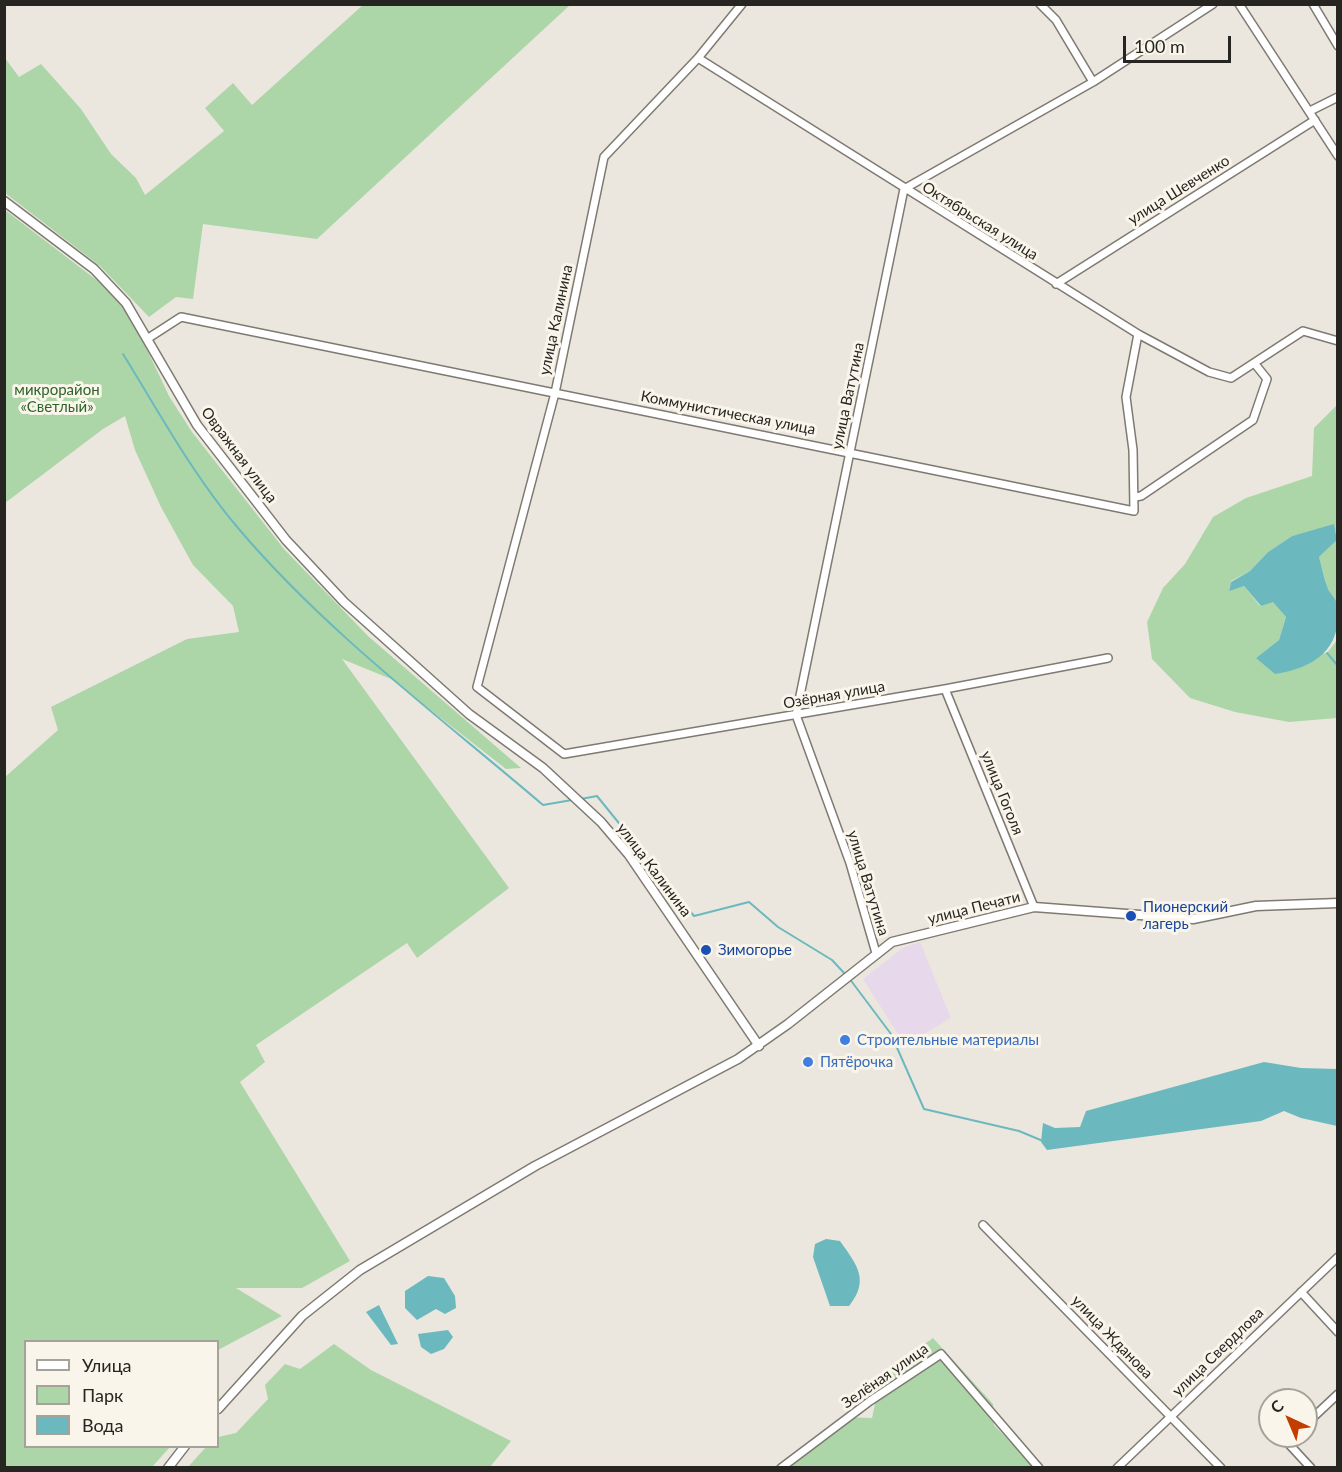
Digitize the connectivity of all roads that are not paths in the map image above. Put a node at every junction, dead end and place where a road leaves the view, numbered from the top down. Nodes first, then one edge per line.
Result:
1 (742, 4) edge
2 (1040, 4) edge
3 (1213, 4) edge
4 (1239, 4) edge
5 (1313, 4) edge
6 (1338, 46) edge
7 (698, 58) junction
8 (1093, 82) junction
9 (1338, 97) edge
10 (1310, 111) junction
11 (1315, 120) junction
12 (1338, 156) edge
13 (904, 189) junction
14 (4, 201) edge
15 (1056, 284) junction
16 (1138, 334) junction
17 (147, 339) junction
18 (1338, 341) edge
19 (1255, 364) junction
20 (555, 393) junction
21 (850, 451) junction
22 (1135, 497) junction
23 (1108, 658) dead end
24 (945, 689) junction
25 (469, 714) joint
26 (796, 715) junction
27 (564, 754) joint
28 (1338, 903) edge
29 (1034, 907) junction
30 (876, 953) junction
31 (759, 1046) junction
32 (983, 1225) dead end
33 (1338, 1257) edge
34 (1300, 1292) junction
35 (1338, 1332) edge
36 (1338, 1394) edge
37 (219, 1408) edge
38 (1318, 1413) edge
39 (1170, 1416) junction
40 (183, 1448) edge
41 (1293, 1448) edge
42 (168, 1467) edge
43 (781, 1467) edge
44 (1039, 1467) edge
45 (1117, 1467) edge
46 (1221, 1467) edge
47 (1311, 1467) edge

1 - 7 street, улица Калинина
2 - 8 street
3 - 8 street
4 - 10 street
5 - 6 street
7 - 13 street, Октябрьская улица
7 - 20 street, улица Калинина
8 - 13 street
9 - 10 street
10 - 11 street
11 - 12 street
11 - 15 street, улица Шевченко
13 - 15 street, Октябрьская улица
13 - 21 street, улица Ватутина
14 - 17 street, Овражная улица
15 - 16 street, Октябрьская улица
16 - 19 street, Октябрьская улица
16 - 22 street
17 - 20 street, Коммунистическая улица
17 - 25 street, Овражная улица
18 - 19 street
19 - 22 street
20 - 21 street, Коммунистическая улица
20 - 27 street, улица Калинина
21 - 22 street, Коммунистическая улица
21 - 26 street, улица Ватутина
23 - 24 street, Озёрная улица
24 - 26 street, Озёрная улица
24 - 29 street, улица Гоголя
25 - 31 street, улица Калинина
26 - 27 street, Озёрная улица
26 - 30 street, улица Ватутина
28 - 29 street, улица Печати
29 - 30 street, улица Печати
30 - 31 street, улица Печати
31 - 37 street, улица Печати
32 - 39 street, улица Жданова
33 - 34 street, улица Свердлова
34 - 35 street
34 - 39 street, улица Свердлова
36 - 38 street
39 - 45 street, улица Свердлова
39 - 46 street, улица Жданова
40 - 42 street
41 - 47 street
43 - 44 street, Зелёная улица

